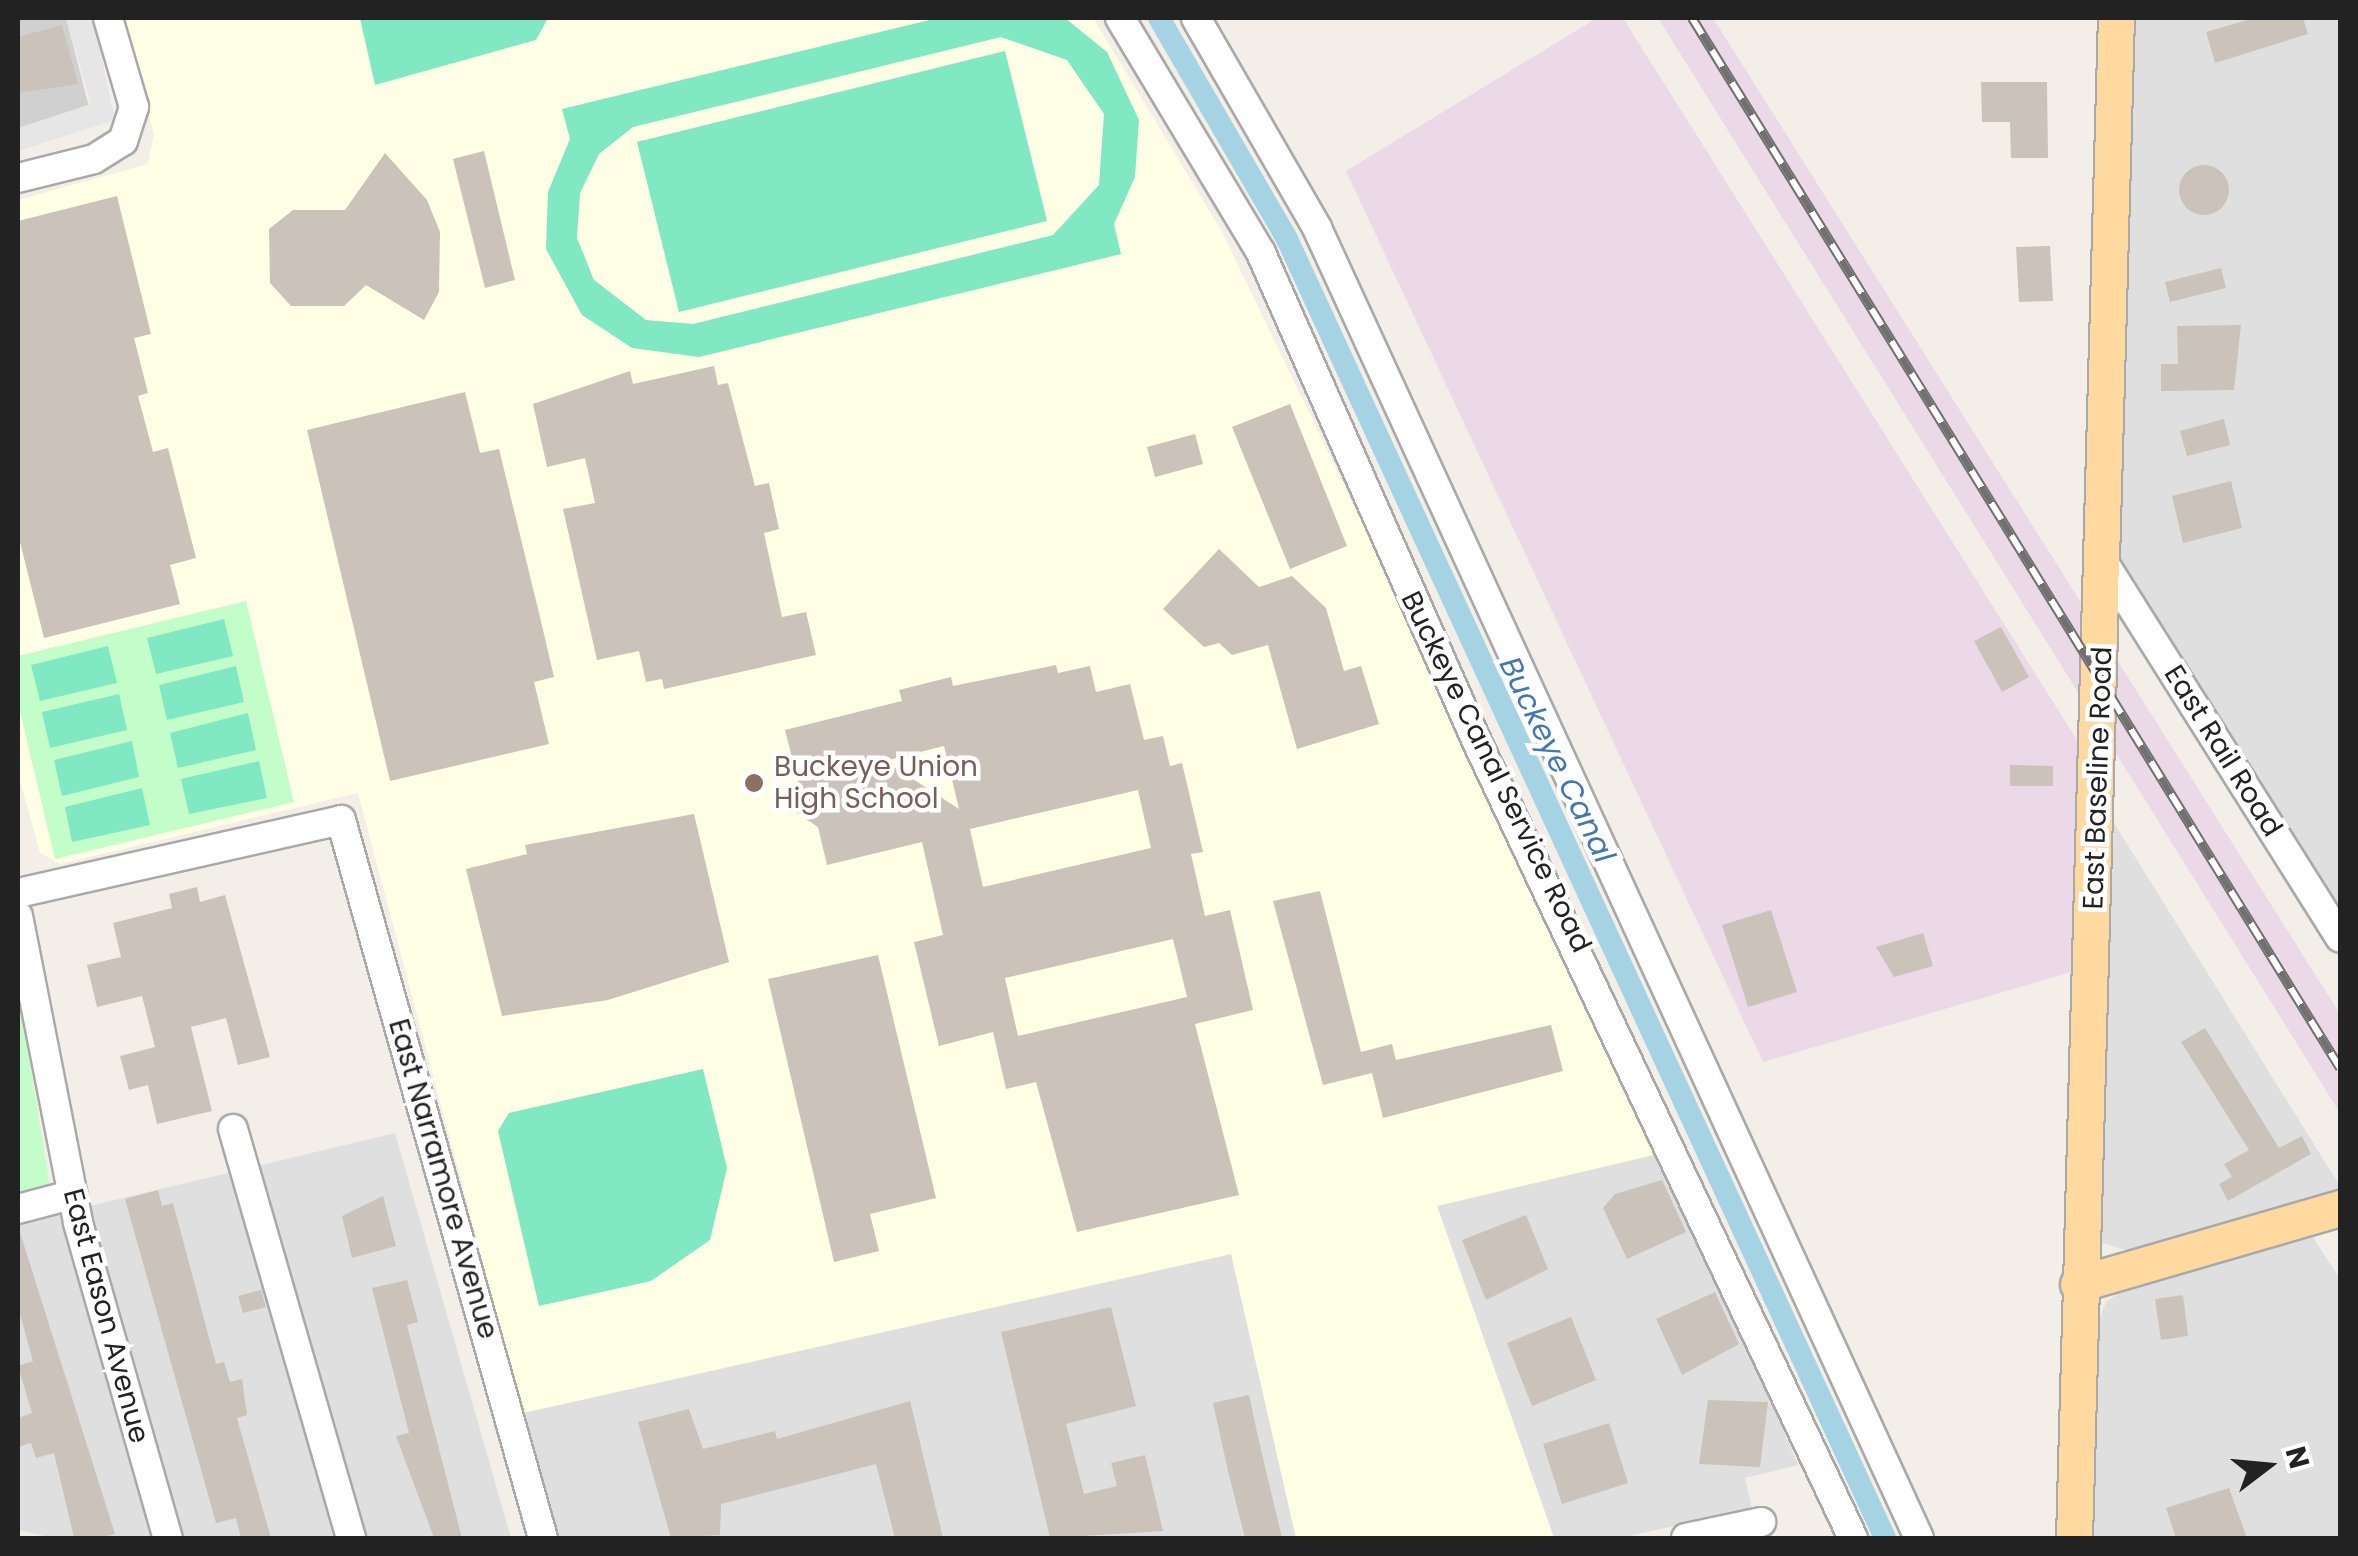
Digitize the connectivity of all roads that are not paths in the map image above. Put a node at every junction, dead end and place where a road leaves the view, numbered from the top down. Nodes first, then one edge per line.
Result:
1 (108, 18) edge
2 (1120, 18) edge
3 (1196, 18) edge
4 (2116, 18) edge
5 (18, 178) edge
6 (2106, 566) junction
7 (18, 893) edge
8 (18, 916) edge
9 (2340, 937) edge
10 (233, 1128) dead end
11 (71, 1195) junction
12 (18, 1208) edge
13 (2340, 1208) edge
14 (2078, 1284) junction
15 (1761, 1522) dead end
16 (168, 1538) edge
17 (350, 1538) edge
18 (544, 1538) edge
19 (1686, 1538) edge
20 (1853, 1538) edge
21 (1919, 1538) edge
22 (2074, 1538) edge

1 - 5 street
2 - 20 street, Buckeye Canal Service Road
3 - 21 street
4 - 6 main road, East Baseline Road
6 - 9 street, East Rail Road
6 - 14 main road, East Baseline Road
7 - 18 street, East Narramore Avenue
8 - 11 street, East Eason Avenue
10 - 17 street
11 - 12 street
11 - 16 street, East Eason Avenue
13 - 14 main road
14 - 22 main road, East Baseline Road
15 - 19 street

